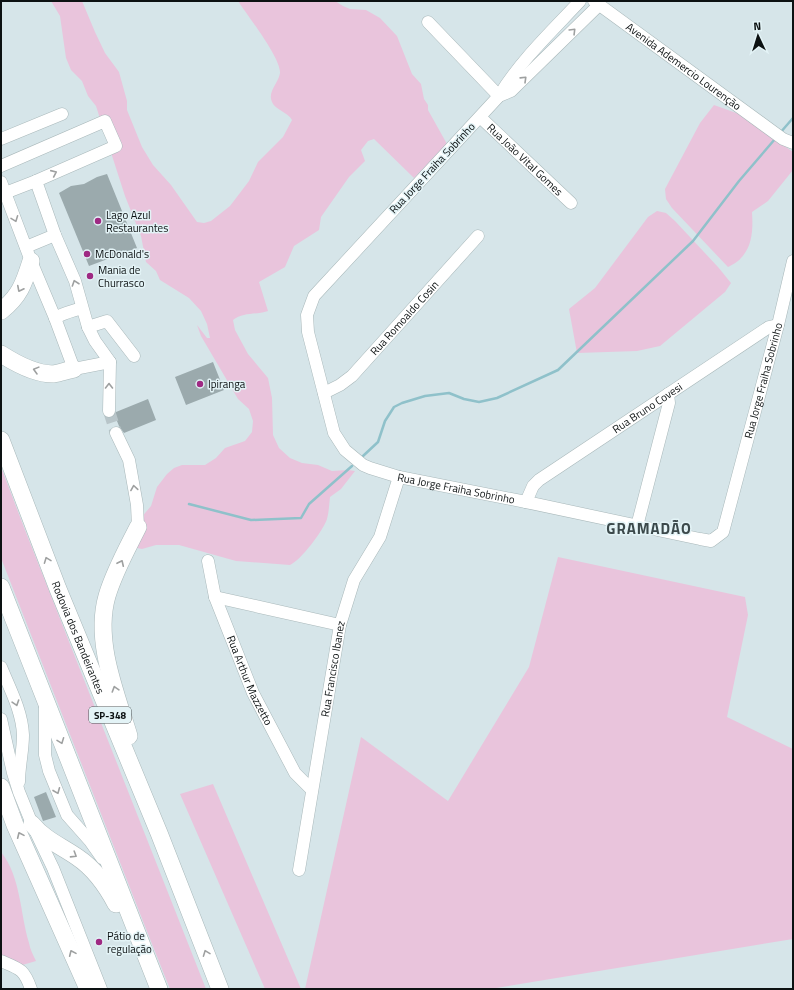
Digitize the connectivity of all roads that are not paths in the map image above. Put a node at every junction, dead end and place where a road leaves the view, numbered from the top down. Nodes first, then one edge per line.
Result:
1 (580, 1) edge
2 (597, 3) edge
3 (428, 22) dead end
4 (499, 96) junction
5 (62, 114) dead end
6 (480, 117) junction
7 (783, 138) edge
8 (1, 139) edge
9 (1, 166) edge
10 (36, 181) junction
11 (3, 188) edge
12 (571, 202) dead end
13 (55, 235) junction
14 (478, 236) dead end
15 (28, 254) junction
16 (793, 261) edge
17 (82, 308) junction
18 (1, 311) edge
19 (55, 318) junction
20 (778, 325) junction
21 (88, 327) junction
22 (1, 354) edge
23 (134, 356) dead end
24 (110, 362) junction
25 (74, 369) junction
26 (324, 393) junction
27 (668, 394) junction
28 (109, 411) tunnel mouth
29 (116, 433) tunnel mouth
30 (1, 440) edge
31 (399, 477) junction
32 (526, 502) junction
33 (637, 526) junction
34 (138, 527) joint
35 (208, 561) dead end
36 (1, 587) edge
37 (215, 597) junction
38 (1, 612) edge
39 (340, 626) junction
40 (1, 667) edge
41 (45, 698) junction
42 (1, 719) edge
43 (1, 787) edge
44 (312, 790) junction
45 (20, 792) junction
46 (32, 824) junction
47 (159, 833) junction
48 (299, 870) dead end
49 (125, 902) junction
50 (1, 961) edge
51 (31, 989) edge
52 (88, 989) edge
53 (101, 989) edge
54 (159, 989) edge
55 (220, 989) edge

1 - 4 street
4 -> 2 street
2 - 7 street, Avenida Ademercio Lourenção
3 - 4 street
4 - 6 street, Rua Jorge Fraiha Sobrinho
5 - 8 street
6 - 12 street, Rua João Vital Gomes
6 - 26 street, Rua Jorge Fraiha Sobrinho
10 -> 9 street
10 - 11 street
10 - 13 street
11 -> 15 street
13 - 15 street
17 -> 13 street
14 - 26 street, Rua Romoaldo Cosin
15 -> 18 highway
15 - 19 street
16 - 20 street, Rua Jorge Fraiha Sobrinho
17 - 19 street
17 - 21 street
19 - 25 street
20 - 27 street, Rua Bruno Covesi
20 - 33 street, Rua Jorge Fraiha Sobrinho
21 - 23 street
21 - 24 street
25 -> 22 highway
24 - 25 street
28 -> 24 street
26 - 31 street, Rua Jorge Fraiha Sobrinho
27 - 32 street, Rua Bruno Covesi
27 - 33 street
34 -> 29 street
47 -> 30 highway, Rodovia dos Bandeirantes / SP-348
31 - 32 street, Rua Jorge Fraiha Sobrinho
31 - 39 street, Rua Francisco Ibanez
32 - 33 street, Rua Jorge Fraiha Sobrinho
47 -> 34 highway
35 - 37 street, Rua Arthur Mazzetto
36 - 41 highway
37 - 39 street
37 - 44 street, Rua Arthur Mazzetto
38 - 41 highway
39 - 44 street, Rua Francisco Ibanez
40 -> 45 street
41 -> 49 highway
41 -> 49 street
42 - 45 street
52 -> 43 highway
44 - 48 street, Rua Francisco Ibanez
45 - 46 street
46 - 53 street
46 -> 54 highway
55 -> 47 highway, Rodovia dos Bandeirantes / SP-348
49 - 54 highway
50 - 51 street

